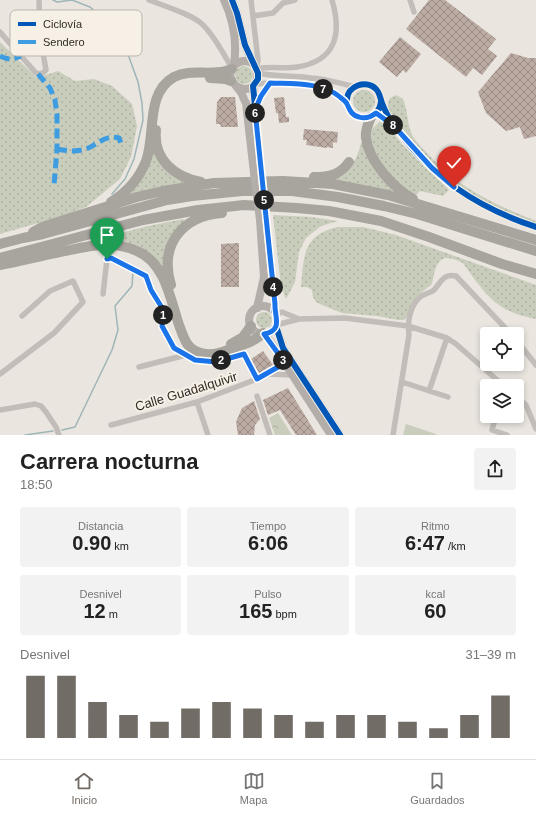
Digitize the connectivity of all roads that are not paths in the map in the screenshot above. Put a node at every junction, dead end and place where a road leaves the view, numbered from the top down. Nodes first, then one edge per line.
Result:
1 (39, 0) edge
2 (149, 0) edge
3 (224, 0) edge
4 (232, 0) edge
5 (251, 0) edge
6 (295, 0) edge
7 (332, 0) edge
8 (410, 0) edge
9 (39, 10) edge
10 (414, 12) dead end
11 (253, 16) junction
12 (0, 32) edge
13 (10, 43) edge
14 (21, 56) edge
15 (44, 56) edge
16 (233, 67) junction
17 (256, 68) junction
18 (233, 83) junction
19 (270, 83) junction
20 (254, 85) junction
21 (354, 87) junction
22 (381, 101) junction
23 (347, 103) junction
24 (255, 110) junction
25 (373, 115) junction
26 (394, 126) junction
27 (349, 162) dead end
28 (258, 173) junction
29 (283, 181) junction
30 (214, 183) junction
31 (423, 204) junction
32 (268, 207) junction
33 (100, 209) junction
34 (263, 220) junction
35 (536, 227) edge
36 (23, 238) junction
37 (536, 240) edge
38 (0, 244) edge
39 (536, 251) edge
40 (0, 258) edge
41 (0, 266) edge
42 (536, 274) edge
43 (103, 294) dead end
44 (257, 308) junction
45 (275, 312) junction
46 (22, 316) dead end
47 (299, 319) junction
48 (251, 326) junction
49 (276, 326) junction
50 (408, 326) junction
51 (504, 327) edge
52 (263, 334) junction
53 (447, 338) junction
54 (524, 350) edge
55 (186, 356) junction
56 (285, 363) junction
57 (536, 365) edge
58 (139, 367) dead end
59 (0, 374) edge
60 (266, 374) junction
61 (292, 375) junction
62 (257, 379) junction
63 (496, 379) edge
64 (402, 382) junction
65 (429, 390) junction
66 (257, 396) dead end
67 (448, 397) dead end
68 (197, 402) junction
69 (524, 403) edge
70 (0, 410) edge
71 (494, 423) edge
72 (111, 425) dead end
73 (536, 429) edge
74 (58, 435) edge
75 (208, 435) edge
76 (270, 435) edge
77 (331, 435) edge
78 (340, 435) edge
79 (393, 435) edge
80 (507, 435) edge

1 - 9 street
2 - 16 street
3 - 16 main road
4 - 17 main road
5 - 11 street
6 - 11 street
7 - 17 street
8 - 10 street
11 - 17 street
12 - 13 street
14 - 15 street
16 - 17 main road
16 - 18 main road
16 - 33 highway
17 - 20 main road
17 - 21 street
18 - 20 main road
18 - 28 main road
18 - 30 highway
19 - 20 street
19 - 23 street
19 - 24 street
20 - 24 main road
21 - 22 street
21 - 23 street
22 - 25 street
22 - 26 street
23 - 25 street
24 - 28 main road
25 - 26 street
25 - 31 highway
26 - 35 street
27 - 29 highway
28 - 34 main road, bridge
29 - 30 highway
29 - 31 highway
30 - 33 highway
31 - 37 highway
32 - 40 highway
32 - 42 highway
32 - 48 highway
33 - 36 highway
34 - 44 main road
34 - 45 main road
36 - 38 highway
36 - 39 highway
41 - 52 highway
43 - 55 street
44 - 45 main road
44 - 48 main road
45 - 47 street
45 - 49 main road
46 - 59 street
47 - 49 street
47 - 50 street
48 - 52 main road
49 - 52 main road
49 - 78 main road
50 - 51 street
50 - 53 street
50 - 64 street
52 - 56 main road
53 - 63 street
53 - 65 street
54 - 57 street
55 - 58 street
55 - 62 street
56 - 60 street, Calle Guadalquivir
56 - 61 main road
60 - 61 street
60 - 62 street, Calle Guadalquivir
61 - 77 main road
62 - 68 street, Calle Guadalquivir
64 - 65 street
64 - 79 street
65 - 67 street
66 - 76 street
68 - 72 street, Calle Guadalquivir
68 - 75 street
69 - 73 street
70 - 74 street
71 - 80 street

